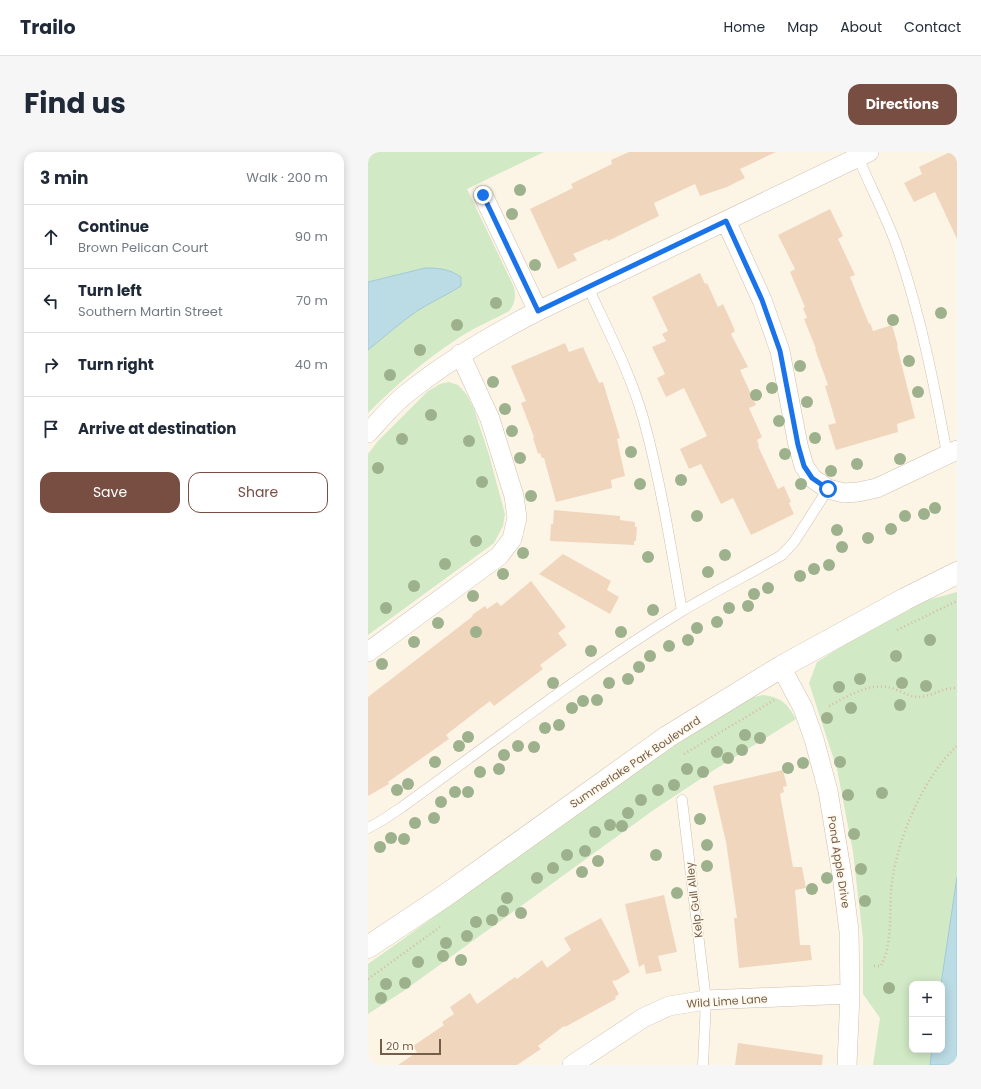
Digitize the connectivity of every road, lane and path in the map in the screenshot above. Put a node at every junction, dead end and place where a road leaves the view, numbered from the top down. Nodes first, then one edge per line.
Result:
1 (863, 155) edge
2 (483, 195) dead end
3 (726, 221) junction
4 (588, 287) junction
5 (538, 311) junction
6 (460, 354) junction
7 (368, 433) edge
8 (952, 452) edge
9 (828, 489) junction
10 (957, 573) edge
11 (957, 601) edge
12 (682, 611) junction
13 (894, 632) dead end
14 (368, 652) edge
15 (781, 667) junction
16 (793, 688) junction
17 (957, 688) edge
18 (829, 706) dead end
19 (957, 746) edge
20 (682, 755) dead end
21 (682, 800) dead end
22 (368, 828) edge
23 (445, 923) dead end
24 (368, 946) edge
25 (874, 966) dead end
26 (368, 979) edge
27 (850, 994) junction
28 (706, 1000) junction
29 (572, 1065) edge
30 (703, 1065) edge
31 (847, 1065) edge

1 - 3 street
1 - 8 lane
2 - 5 street
3 - 4 street
3 - 9 street
4 - 5 street
4 - 12 lane
5 - 6 street
6 - 7 street
6 - 14 street
8 - 9 street
9 - 12 lane
10 - 15 main road, Summerlake Park Boulevard
11 - 13 path
12 - 22 lane
15 - 16 street, Pond Apple Drive
15 - 24 main road, Summerlake Park Boulevard
16 - 20 path
16 - 27 street, Pond Apple Drive
17 - 18 path
19 - 25 path
21 - 28 lane, Kelp Gull Alley
23 - 26 path
27 - 28 street, Wild Lime Lane
27 - 31 street, Pond Apple Drive
28 - 29 street, Wild Lime Lane
28 - 30 lane, Kelp Gull Alley

